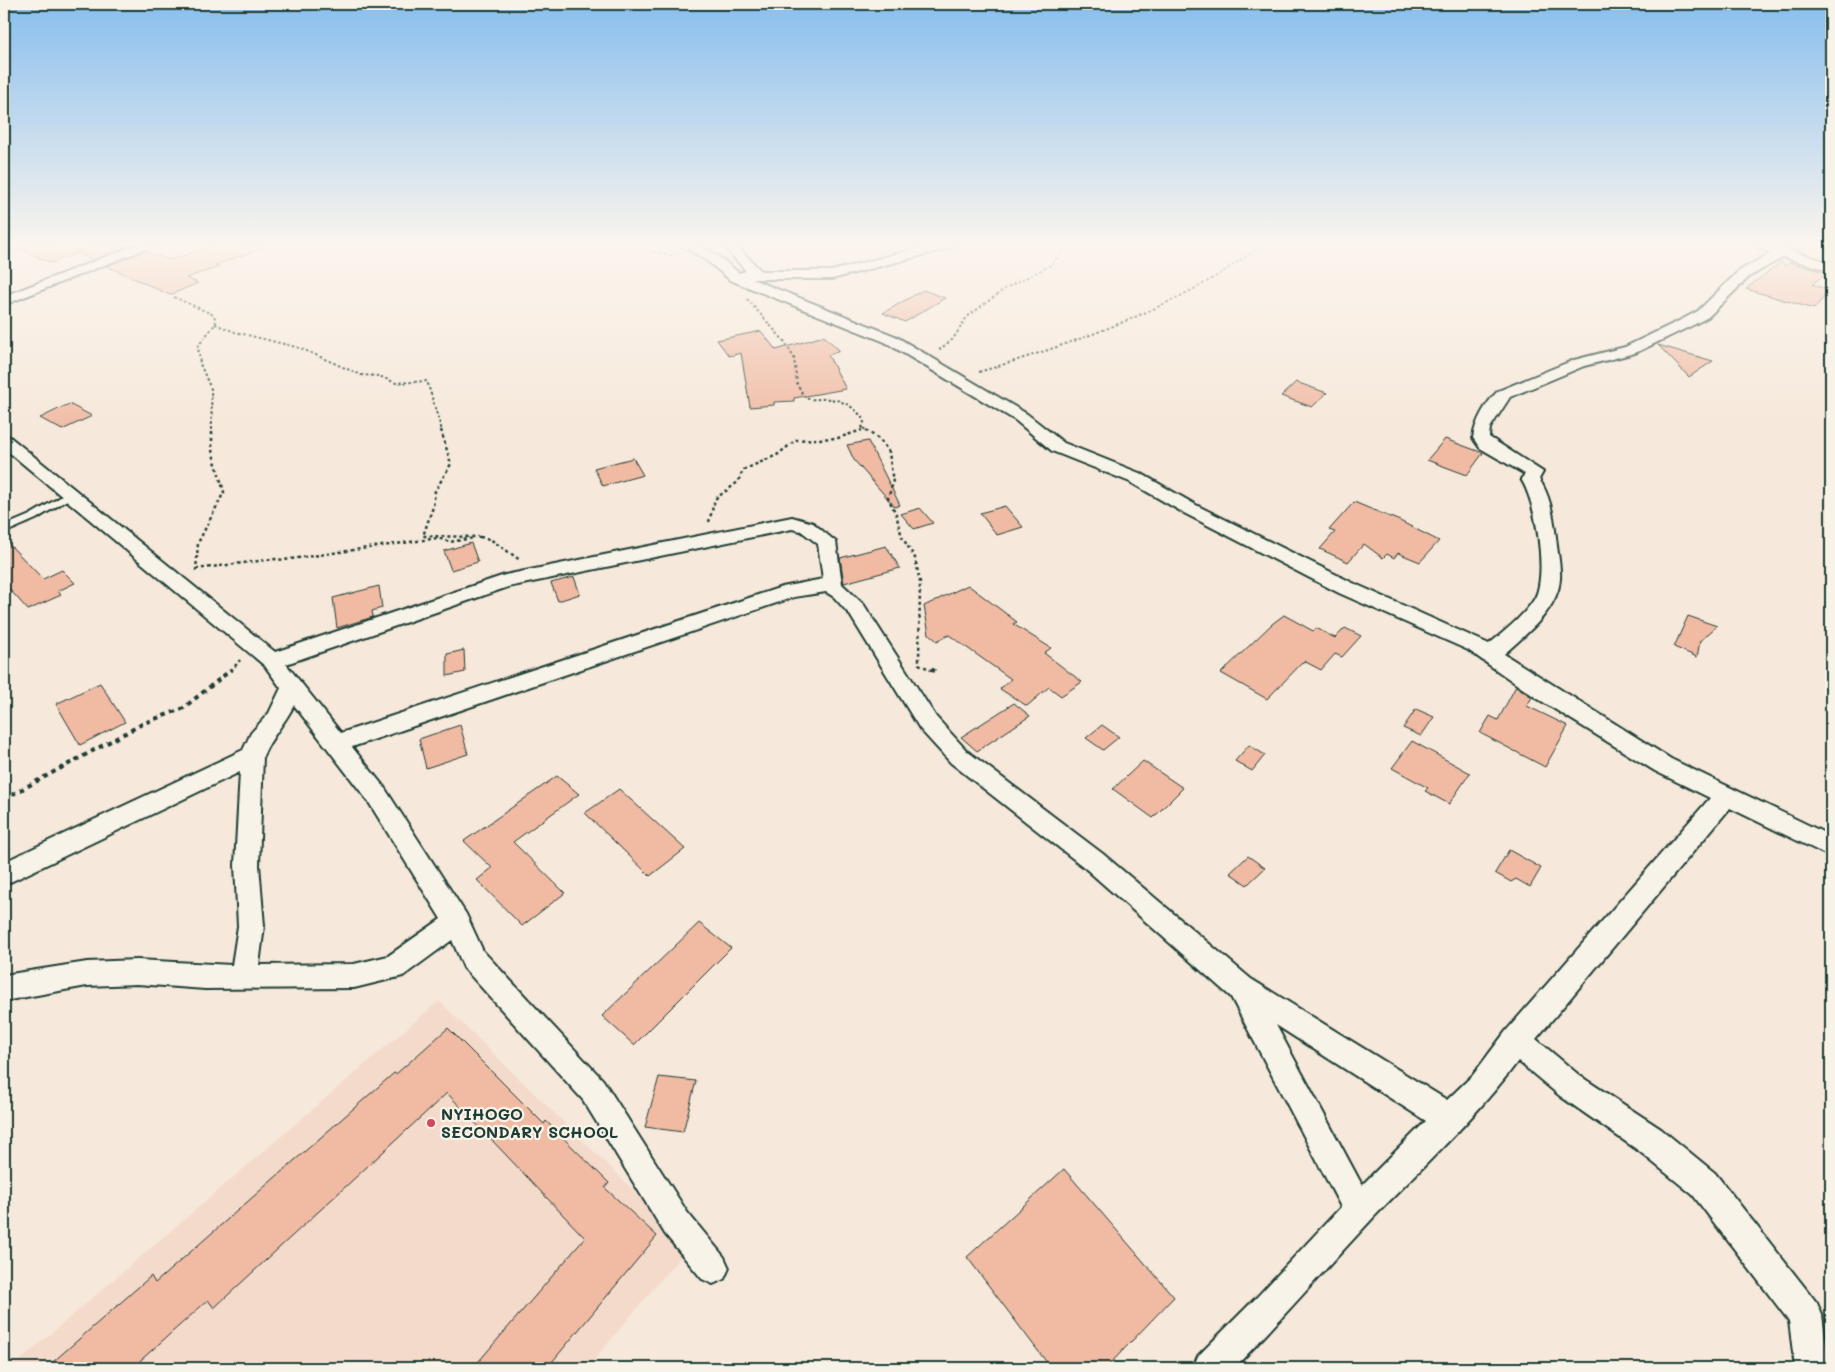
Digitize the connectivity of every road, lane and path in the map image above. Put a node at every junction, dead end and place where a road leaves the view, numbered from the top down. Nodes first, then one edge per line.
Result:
1 (201, 308) edge
2 (753, 308) edge
3 (818, 308) edge
4 (979, 308) edge
5 (1155, 308) edge
6 (1710, 308) edge
7 (215, 324) junction
8 (926, 360) junction
9 (957, 379) junction
10 (863, 428) junction
11 (4, 440) edge
12 (69, 495) junction
13 (4, 530) edge
14 (481, 537) junction
15 (715, 539) junction
16 (196, 569) junction
17 (540, 574) junction
18 (833, 585) junction
19 (196, 597) junction
20 (262, 653) junction
21 (1491, 654) junction
22 (938, 673) dead end
23 (292, 687) junction
24 (336, 743) junction
25 (252, 756) junction
26 (1726, 796) junction
27 (4, 799) edge
28 (1831, 847) edge
29 (4, 874) edge
30 (457, 922) junction
31 (244, 977) junction
32 (4, 988) edge
33 (1241, 988) junction
34 (1516, 1041) junction
35 (1450, 1119) junction
36 (1359, 1210) junction
37 (713, 1268) dead end
38 (1210, 1368) edge
39 (1812, 1368) edge

1 - 7 path
2 - 10 path
3 - 8 street
4 - 8 path
5 - 9 path
6 - 21 street
7 - 14 path
7 - 16 path
8 - 9 street
9 - 21 street
10 - 15 path
10 - 22 path
11 - 12 street
12 - 13 lane
12 - 19 street
14 - 16 path
14 - 17 path
15 - 17 street
15 - 18 street
16 - 19 path
17 - 20 street
18 - 24 street
18 - 33 street
19 - 20 street
20 - 23 street
20 - 27 path
21 - 26 street
23 - 24 street
23 - 25 street
24 - 30 street
25 - 29 street
25 - 31 street
26 - 28 street
26 - 34 street
30 - 31 street
30 - 37 street
31 - 32 street
33 - 35 street
33 - 36 street
34 - 35 street
34 - 39 street
35 - 36 street
36 - 38 street

